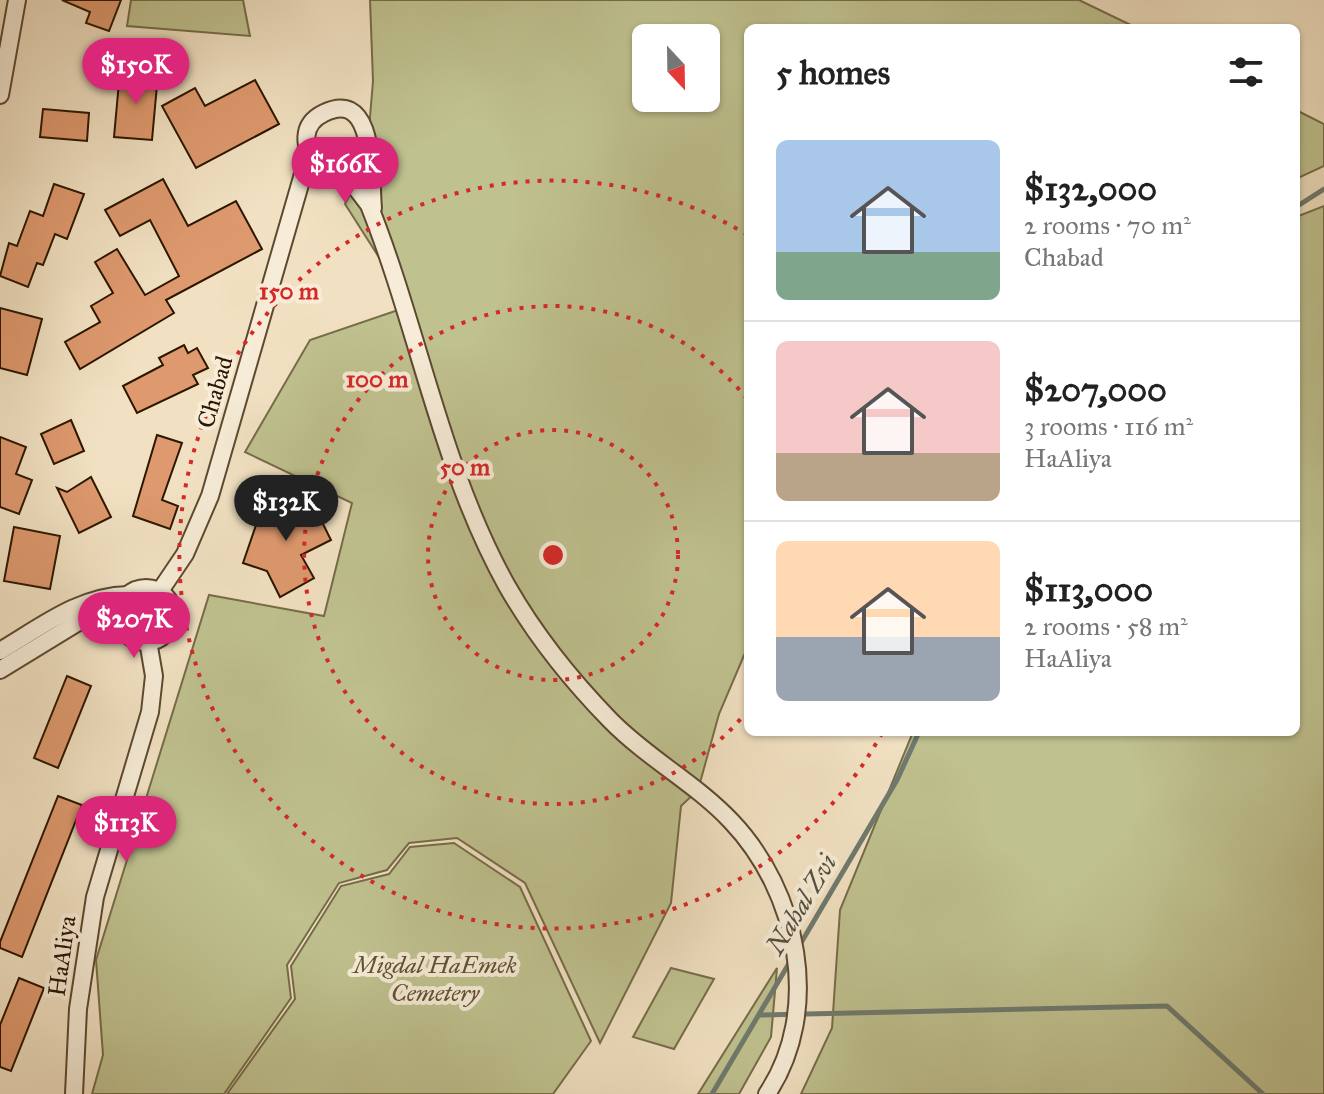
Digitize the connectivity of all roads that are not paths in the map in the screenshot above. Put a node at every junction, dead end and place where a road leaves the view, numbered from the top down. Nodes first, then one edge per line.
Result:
1 (17, 0) edge
2 (0, 95) edge
3 (307, 147) junction
4 (368, 150) junction
5 (334, 172) junction
6 (297, 197) junction
7 (375, 220) junction
8 (160, 591) junction
9 (128, 595) junction
10 (123, 628) junction
11 (148, 641) junction
12 (0, 651) edge
13 (0, 670) edge
14 (74, 1094) edge
15 (767, 1094) edge

1 - 2 street
3 - 4 street
3 - 5 street
3 - 6 street, Chabad
4 - 5 street
4 - 7 street
5 - 6 street
5 - 7 street
6 - 8 street, Chabad
7 - 15 street
8 - 9 street
8 - 11 street
9 - 10 street
9 - 12 street
10 - 11 street
10 - 13 street
11 - 14 street, HaAliya

